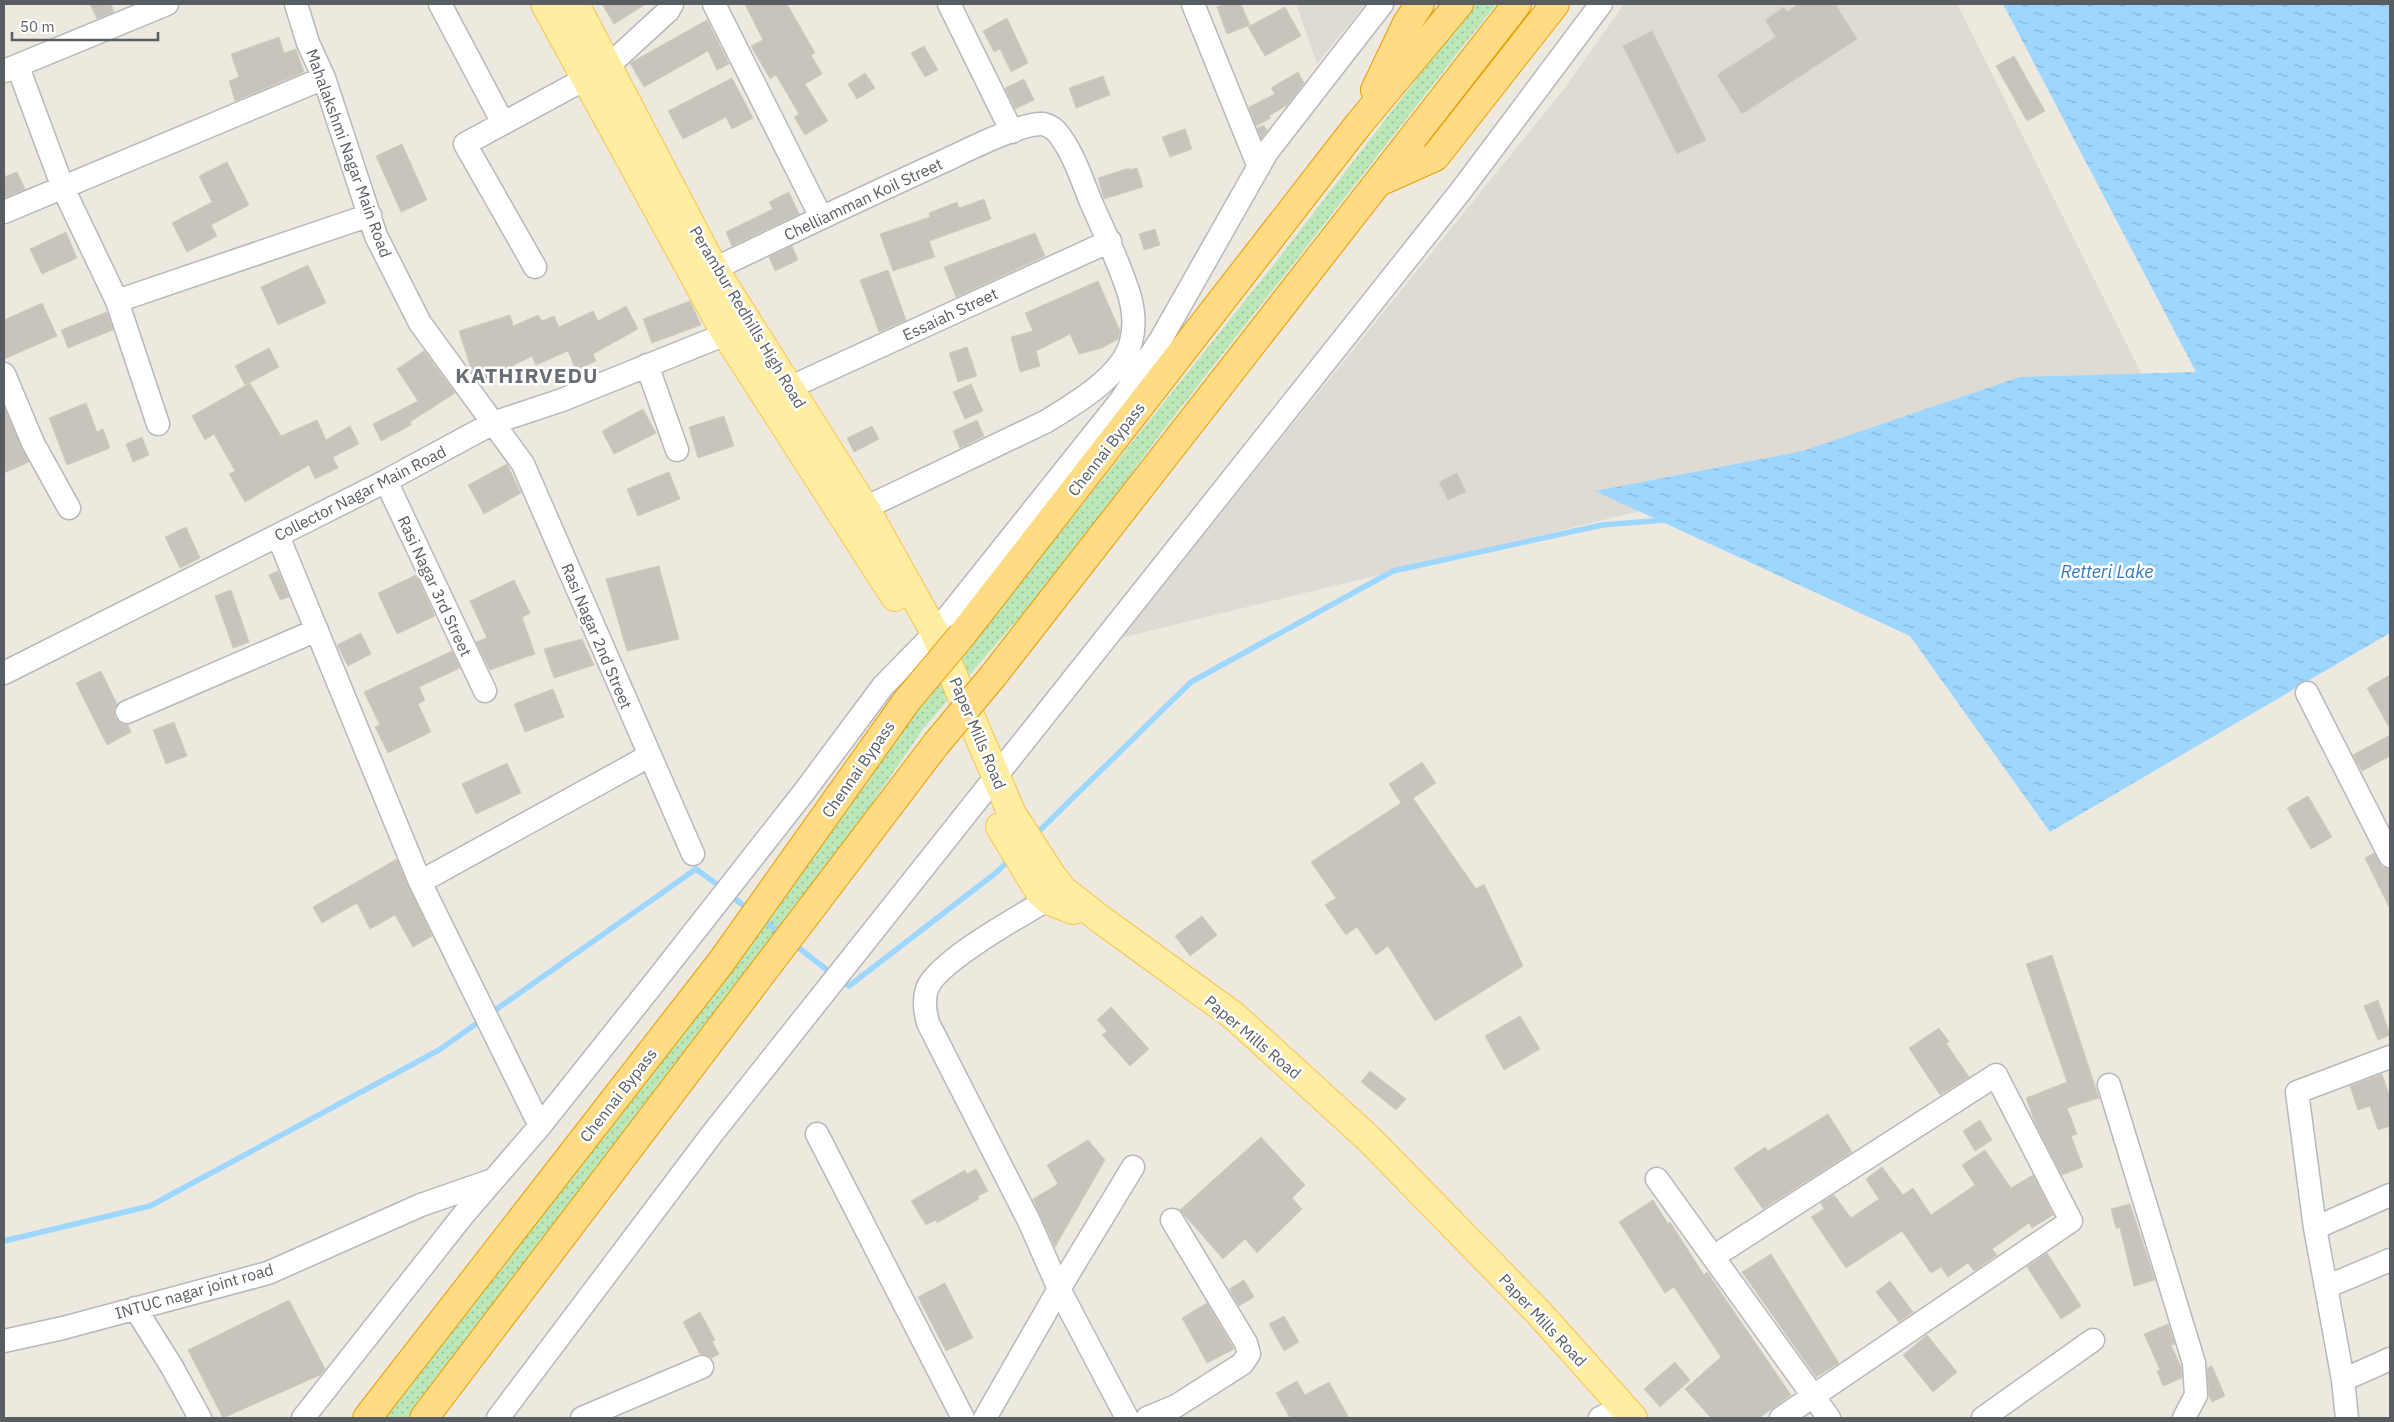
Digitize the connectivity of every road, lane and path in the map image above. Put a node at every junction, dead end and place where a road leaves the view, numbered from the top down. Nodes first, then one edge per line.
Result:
1 (167, 4) edge
2 (296, 4) edge
3 (440, 4) edge
4 (545, 4) edge
5 (576, 4) edge
6 (672, 4) edge
7 (714, 4) edge
8 (949, 4) edge
9 (1192, 4) edge
10 (1382, 4) edge
11 (1420, 4) edge
12 (1459, 4) edge
13 (1517, 4) edge
14 (1555, 4) edge
15 (1601, 4) edge
16 (11, 69) edge
17 (596, 73) junction
18 (324, 78) junction
19 (503, 123) junction
20 (1358, 125) junction
21 (1012, 132) junction
22 (1259, 167) junction
23 (1376, 183) junction
24 (63, 188) junction
25 (4, 212) edge
26 (370, 216) junction
27 (822, 217) junction
28 (1110, 241) junction
29 (535, 267) dead end
30 (714, 269) junction
31 (117, 301) junction
32 (737, 327) junction
33 (647, 365) junction
34 (4, 374) edge
35 (791, 387) junction
36 (158, 424) dead end
37 (492, 424) junction
38 (678, 450) dead end
39 (386, 481) junction
40 (69, 508) dead end
41 (865, 508) junction
42 (278, 536) junction
43 (916, 598) joint
44 (317, 630) junction
45 (939, 638) junction
46 (4, 674) edge
47 (485, 691) dead end
48 (2307, 693) dead end
49 (127, 712) dead end
50 (649, 756) junction
51 (984, 790) junction
52 (693, 854) dead end
53 (2390, 856) edge
54 (420, 882) junction
55 (1049, 888) junction
56 (2390, 1057) edge
57 (2109, 1085) dead end
58 (540, 1126) junction
59 (817, 1134) dead end
60 (1133, 1167) dead end
61 (1657, 1179) dead end
62 (491, 1181) junction
63 (2390, 1195) edge
64 (1172, 1220) dead end
65 (2315, 1228) junction
66 (1713, 1257) junction
67 (2390, 1260) edge
68 (2326, 1287) junction
69 (1059, 1289) junction
70 (135, 1308) junction
71 (2093, 1340) dead end
72 (4, 1341) edge
73 (2390, 1359) edge
74 (702, 1367) dead end
75 (2343, 1380) junction
76 (1814, 1396) junction
77 (1619, 1414) edge
78 (200, 1418) edge
79 (303, 1418) edge
80 (367, 1418) edge
81 (424, 1418) edge
82 (498, 1418) edge
83 (582, 1418) edge
84 (963, 1418) edge
85 (985, 1418) edge
86 (1127, 1418) edge
87 (1146, 1418) edge
88 (1781, 1418) edge
89 (1829, 1418) edge
90 (1982, 1418) edge
91 (2184, 1418) edge
92 (2347, 1418) edge

1 - 16 street
2 - 18 street, Mahalakshmi Nagar Main Road
3 - 19 street
4 - 17 main road, Perambur Redhills High Road
5 - 17 main road, Perambur Redhills High Road
6 - 17 street
7 - 27 street
8 - 21 street
9 - 22 street
10 - 22 street
11 - 20 highway
12 - 20 highway
13 - 23 highway
14 - 23 highway
15 - 51 street
16 - 24 street
17 - 19 street
17 - 30 main road, Perambur Redhills High Road
17 - 32 main road, Perambur Redhills High Road
18 - 24 street
18 - 26 street, Mahalakshmi Nagar Main Road
19 - 29 street
20 - 45 highway, Chennai Bypass
21 - 27 street, Chelliamman Koil Street
21 - 28 street, Chelliamman Koil Street
22 - 45 street
23 - 81 highway, bridge
24 - 25 street
24 - 31 street
26 - 31 street
26 - 37 street, Mahalakshmi Nagar Main Road
27 - 30 street, Chelliamman Koil Street
28 - 35 street, Essaiah Street
28 - 41 street, Chelliamman Koil Street
30 - 32 main road, Perambur Redhills High Road
31 - 36 street
32 - 33 street, Collector Nagar Main Road
32 - 35 main road, Perambur Redhills High Road
32 - 45 main road, Perambur Redhills High Road
33 - 37 street, Collector Nagar Main Road
33 - 38 street
34 - 40 street
35 - 41 main road, Perambur Redhills High Road
37 - 39 street, Collector Nagar Main Road
37 - 50 street, Rasi Nagar 2nd Street
39 - 42 street, Collector Nagar Main Road
39 - 47 street, Rasi Nagar 3rd Street
41 - 43 main road, Perambur Redhills High Road
42 - 44 street
42 - 46 street, Collector Nagar Main Road
43 - 45 main road, Paper Mills Road
44 - 49 street
44 - 54 street
45 - 51 main road, Paper Mills Road
45 - 58 street
45 - 80 highway, Chennai Bypass, bridge
48 - 53 street
50 - 52 street, Rasi Nagar 2nd Street
50 - 54 street
51 - 55 main road, Paper Mills Road
51 - 82 street
54 - 58 street
55 - 69 street
55 - 77 main road, Paper Mills Road
56 - 65 street
57 - 91 street
58 - 62 street
59 - 84 street
60 - 69 street
61 - 66 street
62 - 70 street, INTUC nagar joint road
62 - 79 street
63 - 65 street
64 - 87 street
65 - 68 street
66 - 76 street
66 - 76 street
67 - 68 street
68 - 75 street
69 - 85 street
69 - 86 street
70 - 72 street, INTUC nagar joint road
70 - 78 street
71 - 90 street
73 - 75 street
74 - 83 street
75 - 92 street
76 - 88 street
76 - 89 street

